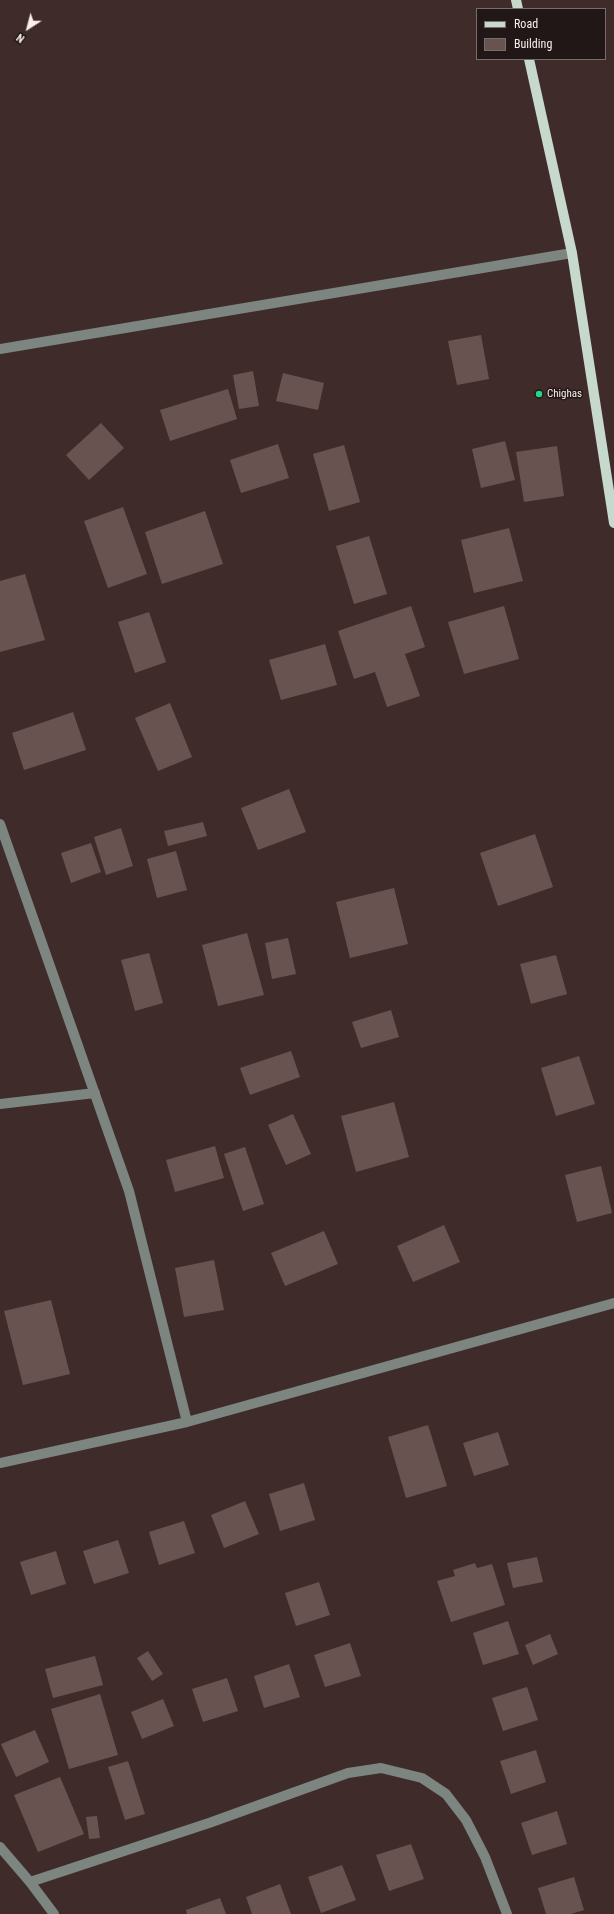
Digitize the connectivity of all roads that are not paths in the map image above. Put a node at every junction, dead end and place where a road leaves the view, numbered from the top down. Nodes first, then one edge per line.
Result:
1 (529, 60) edge
2 (572, 253) junction
3 (0, 349) edge
4 (614, 523) edge
5 (0, 824) edge
6 (95, 1093) junction
7 (0, 1104) edge
8 (614, 1303) edge
9 (187, 1422) junction
10 (0, 1463) edge
11 (0, 1847) edge
12 (30, 1882) junction
13 (54, 1914) edge
14 (507, 1914) edge

1 - 2 main road
2 - 3 street
2 - 4 main road
5 - 6 street
6 - 7 street
6 - 9 street
8 - 9 street
9 - 10 street
11 - 12 street
12 - 13 street
12 - 14 street

